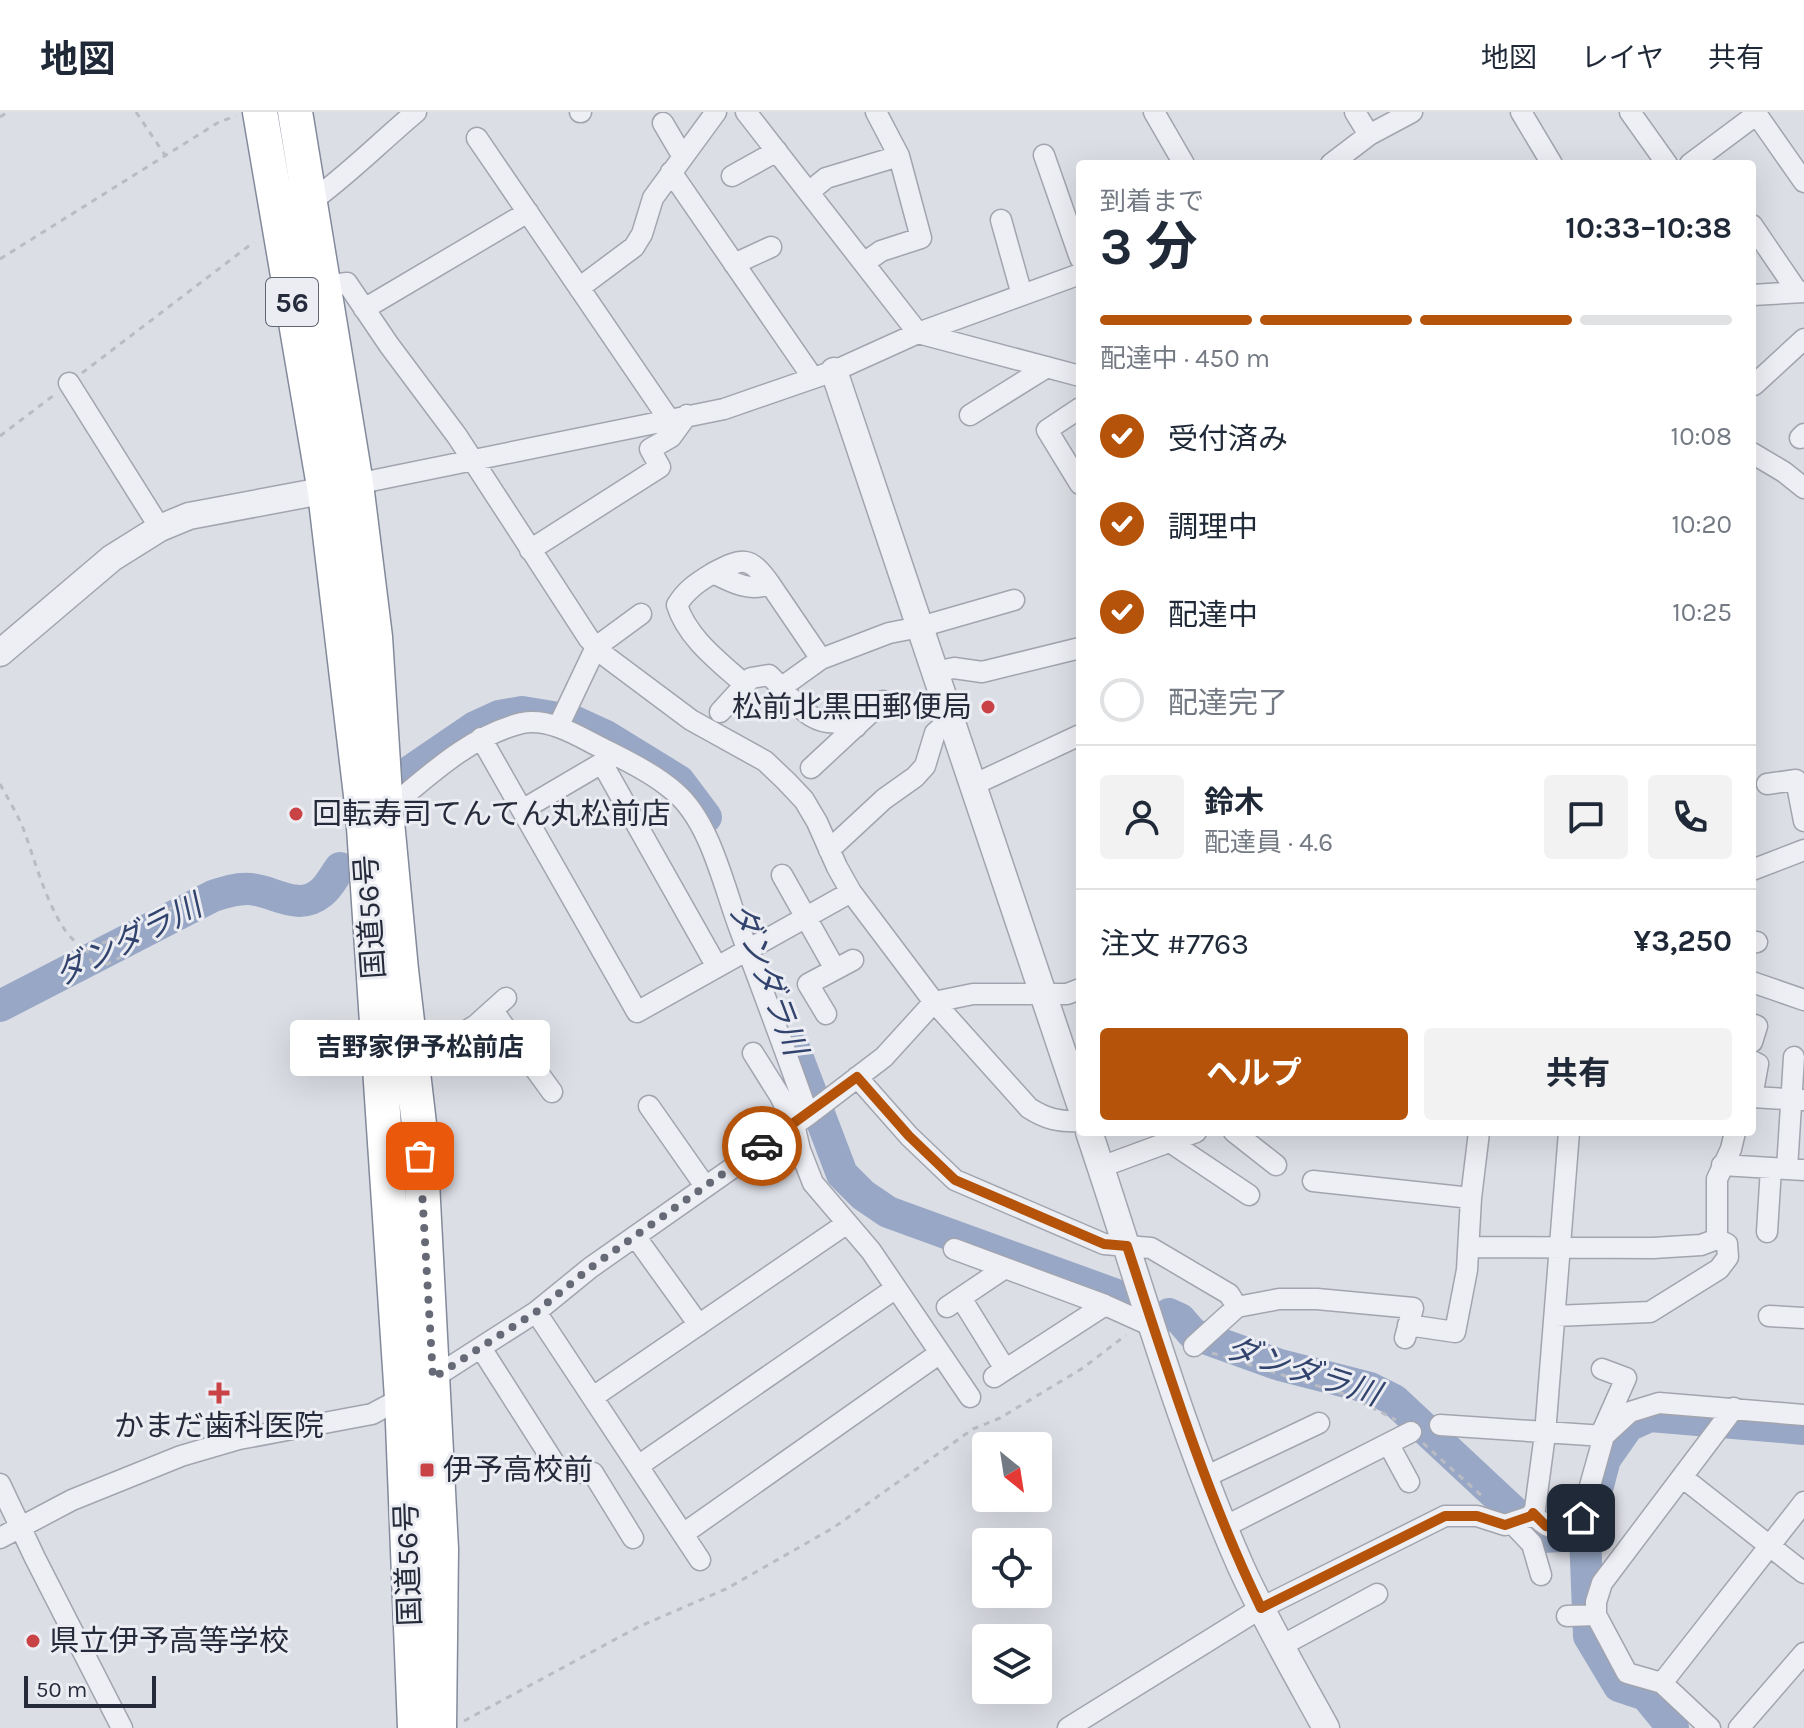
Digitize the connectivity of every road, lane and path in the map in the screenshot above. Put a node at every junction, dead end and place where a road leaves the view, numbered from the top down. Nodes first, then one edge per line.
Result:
1 (8, 112) edge
2 (136, 112) edge
3 (295, 112) edge
4 (416, 112) edge
5 (716, 112) edge
6 (746, 112) edge
7 (876, 112) edge
8 (1154, 112) edge
9 (1355, 112) edge
10 (1412, 112) edge
11 (1521, 112) edge
12 (1630, 112) edge
13 (250, 113) edge
14 (1756, 113) edge
15 (0, 117) edge
16 (1385, 118) edge
17 (663, 123) dead end
18 (1369, 135) junction
19 (477, 138) dead end
20 (777, 151) junction
21 (165, 155) junction
22 (1044, 155) dead end
23 (899, 156) junction
24 (1182, 160) edge
25 (1338, 160) edge
26 (1550, 160) edge
27 (1664, 160) edge
28 (1703, 160) edge
29 (677, 164) junction
30 (732, 176) dead end
31 (1804, 182) edge
32 (809, 192) junction
33 (310, 203) junction
34 (528, 212) junction
35 (1001, 220) dead end
36 (279, 225) junction
37 (1756, 230) edge
38 (771, 247) dead end
39 (1076, 247) edge
40 (0, 259) edge
41 (864, 263) junction
42 (734, 264) junction
43 (1076, 275) edge
44 (324, 286) junction
45 (579, 288) junction
46 (291, 291) junction
47 (1801, 292) edge
48 (1022, 295) junction
49 (1756, 295) edge
50 (364, 309) junction
51 (918, 333) junction
52 (1804, 339) edge
53 (1047, 367) junction
54 (824, 374) junction
55 (1076, 375) edge
56 (69, 383) junction
57 (1756, 383) edge
58 (1076, 411) edge
59 (970, 415) dead end
60 (678, 417) junction
61 (0, 436) edge
62 (1756, 455) edge
63 (473, 461) junction
64 (1076, 477) edge
65 (340, 488) junction
66 (1804, 488) edge
67 (160, 528) junction
68 (530, 550) junction
69 (1014, 600) dead end
70 (641, 614) dead end
71 (920, 627) junction
72 (596, 647) junction
73 (1076, 649) edge
74 (0, 653) edge
75 (821, 659) junction
76 (935, 672) junction
77 (744, 684) junction
78 (782, 687) junction
79 (883, 701) dead end
80 (720, 712) dead end
81 (951, 719) junction
82 (560, 721) junction
83 (856, 727) junction
84 (1076, 737) edge
85 (481, 738) junction
86 (811, 768) dead end
87 (0, 784) edge
88 (1767, 784) dead end
89 (973, 785) junction
90 (522, 810) junction
91 (375, 812) junction
92 (1804, 821) edge
93 (829, 850) junction
94 (1804, 850) edge
95 (1756, 864) edge
96 (782, 875) dead end
97 (851, 892) junction
98 (189, 898) dead end
99 (806, 917) junction
100 (87, 947) junction
101 (748, 950) junction
102 (121, 957) dead end
103 (717, 967) junction
104 (1756, 983) edge
105 (1076, 991) edge
106 (1043, 993) junction
107 (1804, 1000) edge
108 (934, 1002) junction
109 (826, 1014) dead end
110 (753, 1053) dead end
111 (1794, 1057) dead end
112 (412, 1064) junction
113 (857, 1077) junction
114 (552, 1092) dead end
115 (1076, 1092) edge
116 (1756, 1097) edge
117 (1797, 1100) edge
118 (649, 1106) dead end
119 (801, 1119) junction
120 (1076, 1121) edge
121 (1090, 1136) edge
122 (1186, 1136) edge
123 (1239, 1136) edge
124 (1479, 1136) edge
125 (1569, 1136) edge
126 (1734, 1136) edge
127 (1170, 1142) junction
128 (1276, 1165) dead end
129 (1722, 1165) junction
130 (1101, 1167) junction
131 (1788, 1169) edge
132 (1313, 1181) dead end
133 (705, 1186) junction
134 (1249, 1195) dead end
135 (1471, 1198) junction
136 (846, 1224) junction
137 (1767, 1232) dead end
138 (635, 1236) junction
139 (1717, 1239) junction
140 (1127, 1246) junction
141 (1469, 1247) junction
142 (1559, 1247) junction
143 (954, 1249) dead end
144 (1005, 1268) junction
145 (896, 1288) junction
146 (1105, 1305) junction
147 (1237, 1307) junction
148 (536, 1312) junction
149 (1555, 1316) junction
150 (1769, 1316) dead end
151 (1804, 1318) edge
152 (1146, 1323) junction
153 (699, 1325) junction
154 (1202, 1340) joint
155 (481, 1348) junction
156 (940, 1353) junction
157 (1602, 1369) dead end
158 (433, 1378) junction
159 (593, 1397) junction
160 (970, 1397) dead end
161 (402, 1398) junction
162 (1734, 1408) junction
163 (1804, 1415) edge
164 (1319, 1423) dead end
165 (1440, 1425) dead end
166 (1411, 1432) junction
167 (1545, 1434) junction
168 (1602, 1436) junction
169 (1389, 1445) junction
170 (638, 1466) junction
171 (1205, 1477) junction
172 (1682, 1477) junction
173 (1409, 1482) dead end
174 (0, 1484) edge
175 (1804, 1502) edge
176 (1524, 1519) junction
177 (20, 1527) junction
178 (1224, 1527) junction
179 (683, 1534) junction
180 (0, 1538) edge
181 (633, 1538) dead end
182 (1770, 1545) junction
183 (700, 1560) dead end
184 (1804, 1573) edge
185 (1541, 1575) dead end
186 (1377, 1594) dead end
187 (1261, 1608) junction
188 (1281, 1646) junction
189 (1804, 1653) edge
190 (1662, 1683) junction
191 (449, 1725) edge
192 (122, 1728) edge
193 (415, 1728) edge
194 (1068, 1728) edge
195 (1326, 1728) edge
196 (1710, 1728) edge
197 (1739, 1728) edge

1 - 15 path
2 - 21 path
3 - 33 highway, 国道56号 / 56
4 - 33 street
5 - 29 street
6 - 20 street
7 - 23 street
8 - 24 street
9 - 18 street
10 - 16 street
11 - 26 street
12 - 27 street
13 - 21 path
13 - 36 highway, 国道56号 / 56
14 - 28 street
14 - 31 street
16 - 18 street
17 - 29 street
18 - 25 street
19 - 34 street
20 - 30 street
20 - 32 street
21 - 40 path
22 - 39 street
23 - 32 street
23 - 41 street
29 - 42 street
29 - 45 street
32 - 41 street
33 - 36 street
33 - 44 highway, 国道56号 / 56
34 - 45 street
34 - 50 street
35 - 48 street
36 - 46 highway, 国道56号 / 56
36 - 56 path
37 - 47 street
38 - 42 street
41 - 51 street
42 - 54 street
43 - 48 street
44 - 46 street
44 - 50 street
44 - 65 highway, 国道56号 / 56
45 - 60 street
46 - 65 highway, 国道56号 / 56
47 - 49 street
48 - 51 street
50 - 63 street
51 - 53 street
51 - 54 street
52 - 57 street
53 - 55 street
53 - 59 street
54 - 60 street
54 - 71 street
56 - 61 path
56 - 67 street
58 - 64 street
60 - 63 street
60 - 68 street
62 - 66 street
63 - 65 street
63 - 68 street
65 - 67 street
65 - 91 highway, 国道56号 / 56
67 - 74 street
68 - 72 street
69 - 71 street
70 - 72 street
71 - 75 street
71 - 76 street
72 - 82 street
72 - 93 street
73 - 76 street
75 - 77 street
75 - 78 street
76 - 81 street
77 - 78 street
77 - 80 street
78 - 83 street
79 - 83 street
81 - 89 street
81 - 93 street
82 - 85 street
82 - 101 street
83 - 86 street
84 - 89 street
85 - 90 street
85 - 91 street
87 - 100 path
88 - 92 street
89 - 106 street
90 - 103 street
90 - 103 street
91 - 112 highway, 国道56号 / 56
91 - 161 highway, 国道56号 / 56
93 - 97 street
94 - 95 street
96 - 99 street
97 - 99 street
97 - 108 street
98 - 100 path
99 - 101 street
99 - 109 street
100 - 102 path
101 - 103 street
101 - 119 street
104 - 107 street
105 - 106 street
106 - 108 street
106 - 115 street
108 - 113 street
108 - 120 street
110 - 119 street
111 - 117 street
112 - 114 street
112 - 158 highway, 国道56号 / 56
113 - 119 street
113 - 140 street
116 - 117 street
117 - 131 street
118 - 133 street
119 - 133 street
119 - 136 street
121 - 130 street
122 - 127 street
123 - 128 street
124 - 135 street
125 - 142 street
126 - 129 street
127 - 130 street
127 - 134 street
129 - 131 street
129 - 139 street
130 - 140 street
131 - 137 street
132 - 135 street
133 - 138 street
135 - 141 street
136 - 145 street
136 - 153 street
138 - 148 street
138 - 153 street
139 - 142 street
139 - 149 street
140 - 147 street
140 - 152 street
141 - 142 street
141 - 147 street
142 - 149 street
143 - 144 street
144 - 146 street
144 - 146 street
145 - 156 street
145 - 170 street
146 - 152 street
147 - 154 street
148 - 155 street
148 - 159 street
149 - 167 street
150 - 151 street
152 - 171 street
152 - 191 path
153 - 159 street
154 - 166 path
155 - 158 street
155 - 181 street
156 - 160 street
156 - 179 street
157 - 168 street
158 - 161 street
158 - 191 highway, 国道56号 / 56
159 - 170 street
161 - 177 street
161 - 193 highway, 国道56号 / 56
162 - 163 street
162 - 168 street
162 - 172 street
164 - 171 street
165 - 167 street
166 - 169 street
166 - 176 path
167 - 168 street
167 - 176 street
168 - 176 street
169 - 173 street
169 - 178 street
170 - 179 street
171 - 178 street
172 - 182 street
172 - 190 street
174 - 177 street
175 - 182 street
176 - 185 street
176 - 187 street
177 - 180 street
177 - 192 street
178 - 187 street
179 - 183 street
182 - 184 street
182 - 190 street
186 - 188 street
187 - 188 street
187 - 194 street
188 - 195 street
189 - 197 street
190 - 196 street

